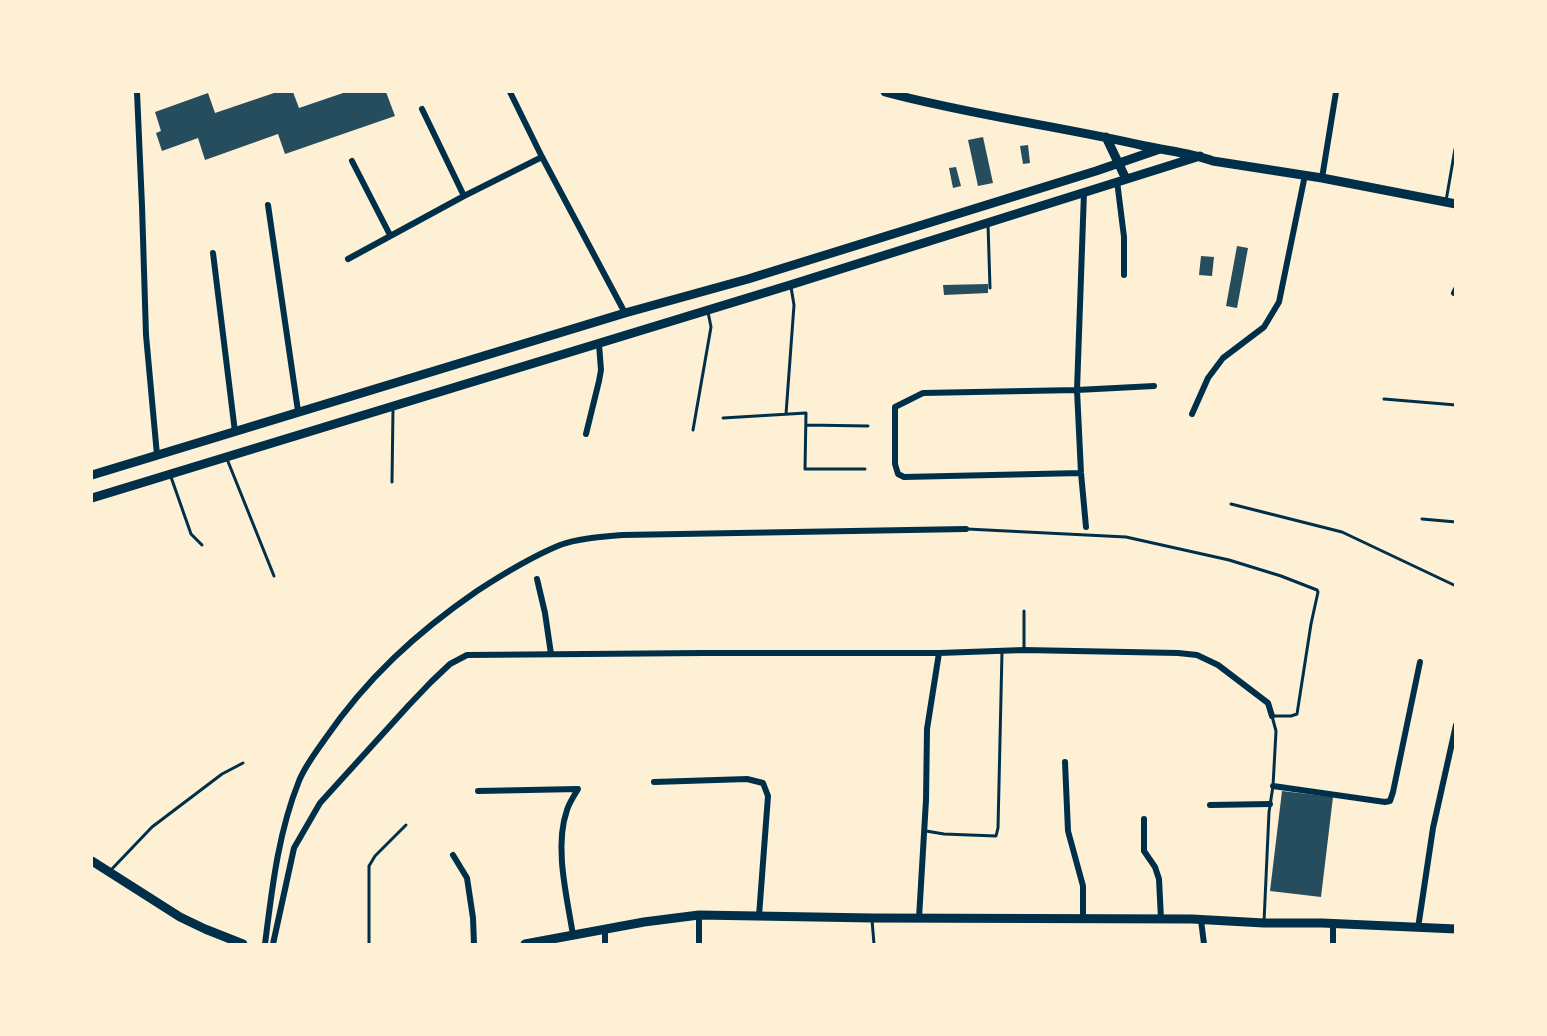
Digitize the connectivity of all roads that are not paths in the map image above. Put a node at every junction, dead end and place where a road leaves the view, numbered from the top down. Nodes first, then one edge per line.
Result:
1 (136, 92) edge
2 (510, 92) edge
3 (885, 92) edge
4 (1336, 92) edge
5 (422, 108) dead end
6 (1106, 137) junction
7 (1455, 149) edge
8 (1160, 150) junction
9 (1200, 156) junction
10 (542, 157) junction
11 (352, 161) dead end
12 (1119, 164) junction
13 (1305, 175) junction
14 (1322, 178) junction
15 (1122, 180) junction
16 (1084, 192) junction
17 (464, 196) junction
18 (1451, 203) edge
19 (268, 205) dead end
20 (988, 222) junction
21 (390, 235) junction
22 (213, 253) dead end
23 (348, 258) dead end
24 (1124, 275) dead end
25 (790, 285) junction
26 (990, 288) dead end
27 (708, 310) junction
28 (625, 313) junction
29 (599, 344) junction
30 (1154, 386) dead end
31 (1077, 390) junction
32 (1384, 399) dead end
33 (1455, 405) edge
34 (393, 407) junction
35 (298, 411) junction
36 (786, 414) junction
37 (1192, 414) dead end
38 (723, 418) dead end
39 (806, 425) junction
40 (868, 426) dead end
41 (693, 430) dead end
42 (235, 432) junction
43 (586, 434) dead end
44 (157, 455) junction
45 (226, 458) junction
46 (865, 469) dead end
47 (1081, 472) junction
48 (92, 475) edge
49 (170, 475) junction
50 (392, 482) dead end
51 (92, 498) edge
52 (1231, 504) dead end
53 (1422, 519) dead end
54 (1455, 522) edge
55 (1086, 527) dead end
56 (966, 529) joint
57 (202, 545) dead end
58 (274, 576) dead end
59 (537, 579) dead end
60 (1455, 586) edge
61 (1024, 611) dead end
62 (1002, 650) junction
63 (1024, 650) junction
64 (939, 653) junction
65 (551, 654) junction
66 (1420, 662) dead end
67 (1272, 716) junction
68 (1455, 725) edge
69 (1065, 762) dead end
70 (243, 763) dead end
71 (654, 782) dead end
72 (1273, 786) junction
73 (478, 790) dead end
74 (1270, 804) junction
75 (1210, 806) dead end
76 (1144, 819) dead end
77 (406, 825) dead end
78 (924, 831) junction
79 (453, 855) dead end
80 (92, 861) edge
81 (109, 872) junction
82 (699, 915) junction
83 (759, 916) junction
84 (872, 918) junction
85 (919, 918) junction
86 (1083, 919) junction
87 (1161, 919) junction
88 (1201, 920) junction
89 (1264, 923) junction
90 (1333, 924) junction
91 (1418, 928) junction
92 (1455, 929) edge
93 (605, 930) junction
94 (573, 935) junction
95 (243, 945) edge
96 (265, 945) edge
97 (273, 945) edge
98 (369, 945) edge
99 (474, 945) edge
100 (525, 945) edge
101 (605, 945) edge
102 (699, 945) edge
103 (874, 945) edge
104 (1204, 945) edge
105 (1333, 945) edge

1 - 44 street
2 - 10 street
3 - 6 main road
4 - 14 street
5 - 17 street
6 - 8 main road
6 - 12 main road
7 - 18 lane
8 - 9 main road
8 - 12 main road
9 - 13 main road
9 - 15 main road
10 - 17 street
10 - 28 street
11 - 21 street
12 - 15 main road
12 - 28 main road
13 - 14 main road
13 - 37 street
14 - 18 main road
15 - 16 main road
15 - 24 street
16 - 20 main road
16 - 31 street
17 - 21 street
19 - 35 street
20 - 25 main road
20 - 26 lane
21 - 23 street
22 - 42 street
25 - 27 main road
25 - 36 lane
27 - 29 main road
27 - 41 lane
28 - 35 main road
29 - 34 main road
29 - 43 street
30 - 31 street
31 - 47 street
31 - 47 street
32 - 33 lane
34 - 45 main road
34 - 50 lane
35 - 42 main road
36 - 38 lane
36 - 39 lane
39 - 40 lane
39 - 46 lane
42 - 44 main road
44 - 48 main road
45 - 49 main road
45 - 58 lane
47 - 55 street
49 - 51 main road
49 - 57 lane
52 - 60 lane
53 - 54 lane
56 - 67 lane
56 - 96 street
59 - 65 street
61 - 63 lane
62 - 63 street
62 - 64 street
62 - 78 lane
63 - 67 street
64 - 65 street
64 - 78 street
65 - 97 street
66 - 72 street
67 - 72 lane
68 - 91 street
69 - 86 street
70 - 81 lane
71 - 83 street
72 - 74 lane
73 - 94 street
74 - 75 street
74 - 89 lane
76 - 87 street
77 - 98 lane
78 - 85 street
79 - 99 street
80 - 81 main road
81 - 95 main road
82 - 83 main road
82 - 93 main road
82 - 102 street
83 - 84 main road
84 - 85 main road
84 - 103 lane
85 - 86 main road
86 - 87 main road
87 - 88 main road
88 - 89 main road
88 - 104 street
89 - 90 main road
90 - 91 main road
90 - 105 street
91 - 92 main road
93 - 94 main road
93 - 101 street
94 - 100 main road

